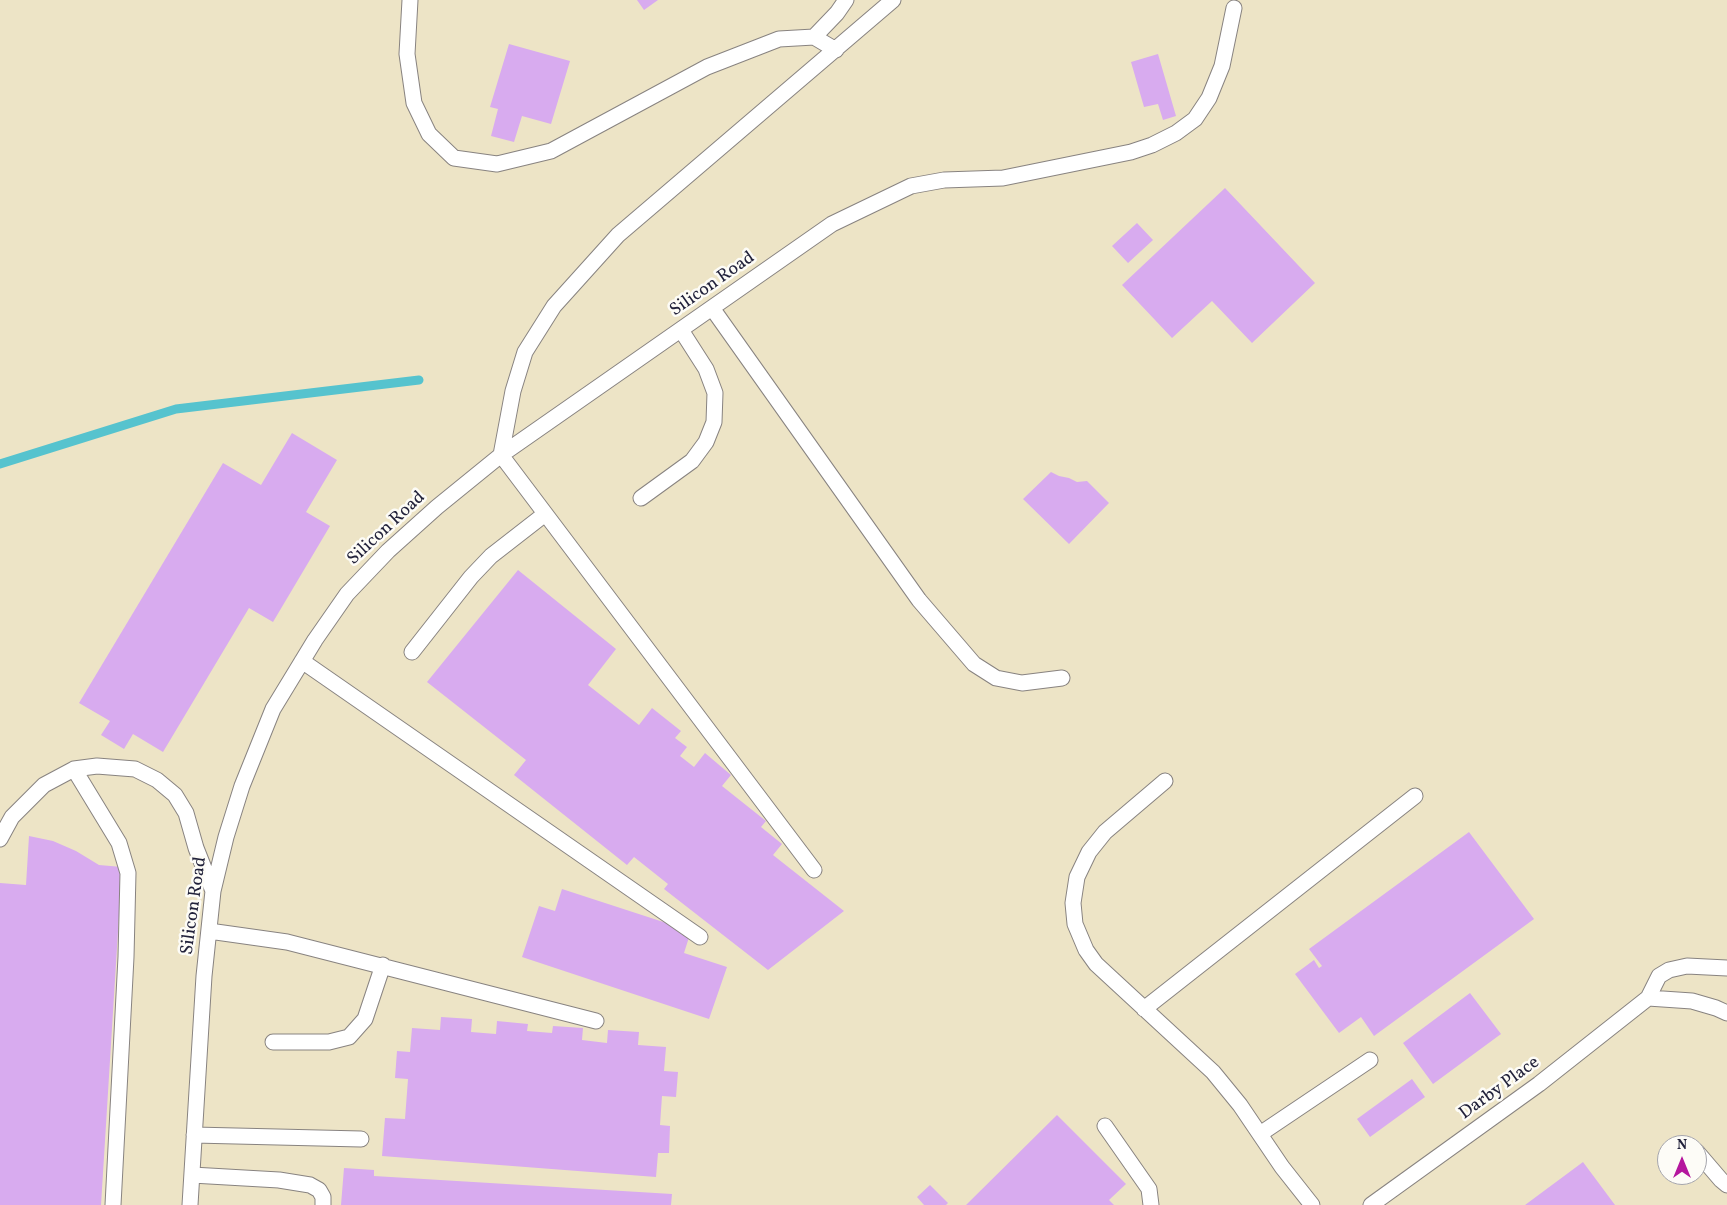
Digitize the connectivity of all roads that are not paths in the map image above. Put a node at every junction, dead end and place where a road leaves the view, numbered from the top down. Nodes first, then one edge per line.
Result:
1 (410, 0) edge
2 (846, 0) edge
3 (893, 0) edge
4 (1234, 8) dead end
5 (814, 37) junction
6 (836, 50) junction
7 (712, 308) junction
8 (681, 330) junction
9 (501, 455) junction
10 (641, 498) dead end
11 (545, 514) junction
12 (412, 652) dead end
13 (302, 661) junction
14 (1062, 678) dead end
15 (74, 769) junction
16 (1165, 781) dead end
17 (1415, 796) dead end
18 (0, 839) edge
19 (814, 870) dead end
20 (213, 891) junction
21 (209, 931) junction
22 (700, 937) dead end
23 (384, 965) junction
24 (1727, 968) edge
25 (1648, 998) junction
26 (1144, 1009) junction
27 (1727, 1013) edge
28 (596, 1021) dead end
29 (273, 1042) dead end
30 (1370, 1060) dead end
31 (1106, 1126) dead end
32 (1260, 1134) junction
33 (194, 1135) junction
34 (361, 1139) dead end
35 (1707, 1164) edge
36 (192, 1175) junction
37 (1727, 1185) edge
38 (1390, 1200) edge
39 (113, 1205) edge
40 (190, 1205) edge
41 (323, 1205) edge
42 (1151, 1205) edge
43 (1312, 1205) edge
44 (1371, 1205) edge

1 - 5 lane
2 - 5 lane
3 - 6 lane
4 - 7 lane, Silicon Road
5 - 6 lane
6 - 9 lane
7 - 8 lane, Silicon Road
7 - 14 lane
8 - 9 lane, Silicon Road
8 - 10 lane
9 - 11 lane
9 - 13 lane, Silicon Road
11 - 12 lane
11 - 19 lane
13 - 20 lane, Silicon Road
13 - 22 lane
15 - 18 lane
15 - 20 lane
15 - 39 lane
16 - 26 lane
17 - 26 lane
20 - 21 lane, Silicon Road
21 - 23 lane
21 - 33 lane, Silicon Road
23 - 28 lane
23 - 29 lane
24 - 25 lane
25 - 27 lane
25 - 38 lane, Darby Place
26 - 32 lane
30 - 32 lane
31 - 42 lane
32 - 43 lane
33 - 34 lane
33 - 36 lane, Silicon Road
35 - 37 lane
36 - 40 lane, Silicon Road
36 - 41 lane
38 - 44 lane, Darby Place

